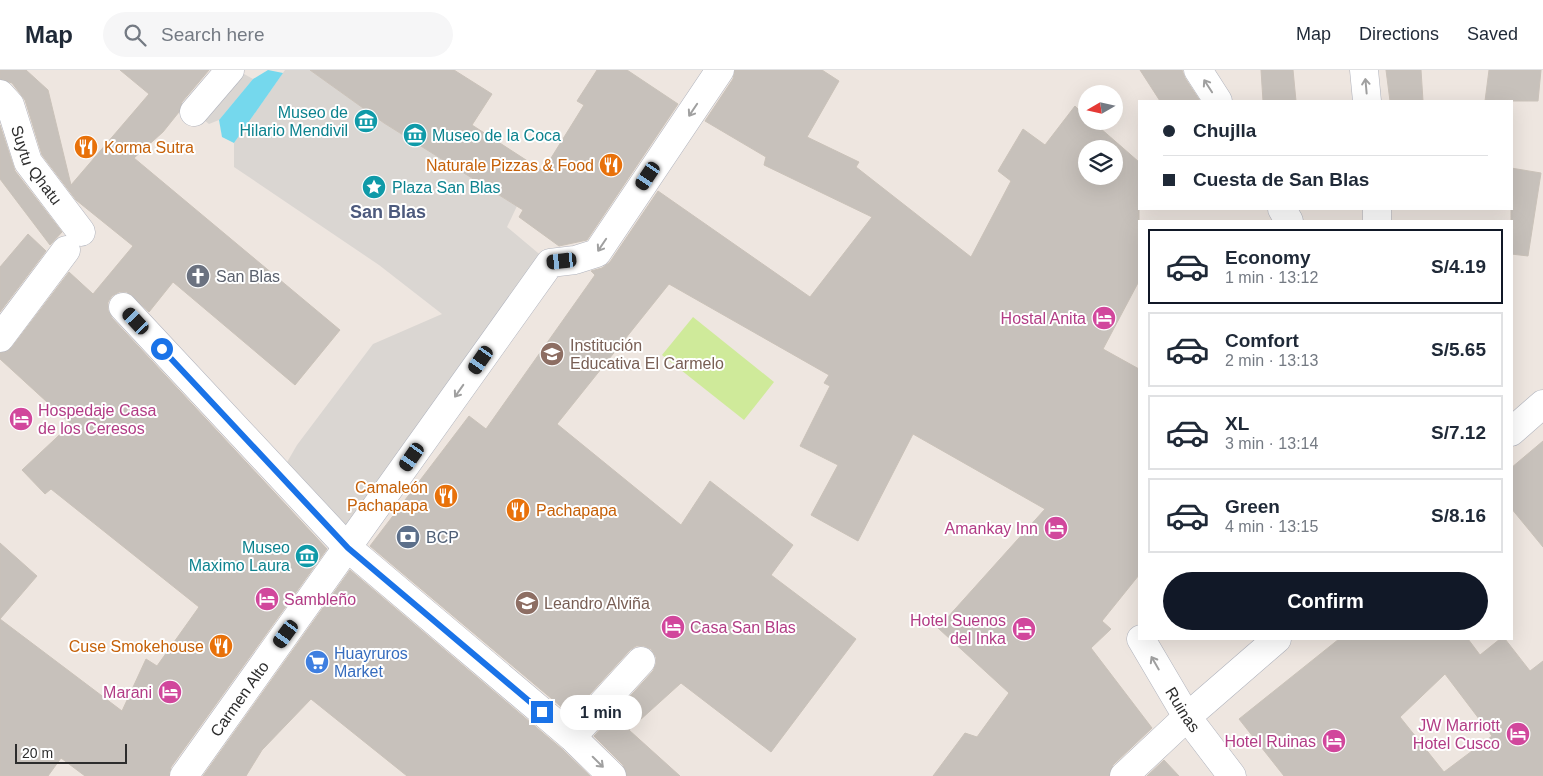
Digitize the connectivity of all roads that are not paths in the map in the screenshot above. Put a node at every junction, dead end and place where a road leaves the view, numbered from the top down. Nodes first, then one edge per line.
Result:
1 (230, 70) edge
2 (720, 70) edge
3 (1198, 70) edge
4 (1364, 70) edge
5 (0, 94) edge
6 (1217, 100) edge
7 (1367, 100) edge
8 (194, 112) dead end
9 (123, 307) dead end
10 (0, 338) edge
11 (1543, 404) edge
12 (1513, 430) edge
13 (348, 548) junction
14 (1142, 640) edge
15 (1275, 640) edge
16 (641, 661) dead end
17 (1187, 717) junction
18 (572, 737) junction
19 (184, 776) edge
20 (612, 776) edge
21 (1124, 776) edge
22 (1232, 776) edge

1 - 8 street
2 -> 13 street, Carmen Alto
6 -> 3 street
7 -> 4 street
5 - 10 street, Suytu Qhatu
9 - 13 street
11 - 12 street
13 - 18 street
13 - 19 street, Carmen Alto
17 -> 14 street, Ruinas
15 - 17 street
16 - 18 street
17 - 21 street
17 - 22 street, Ruinas
18 -> 20 street

